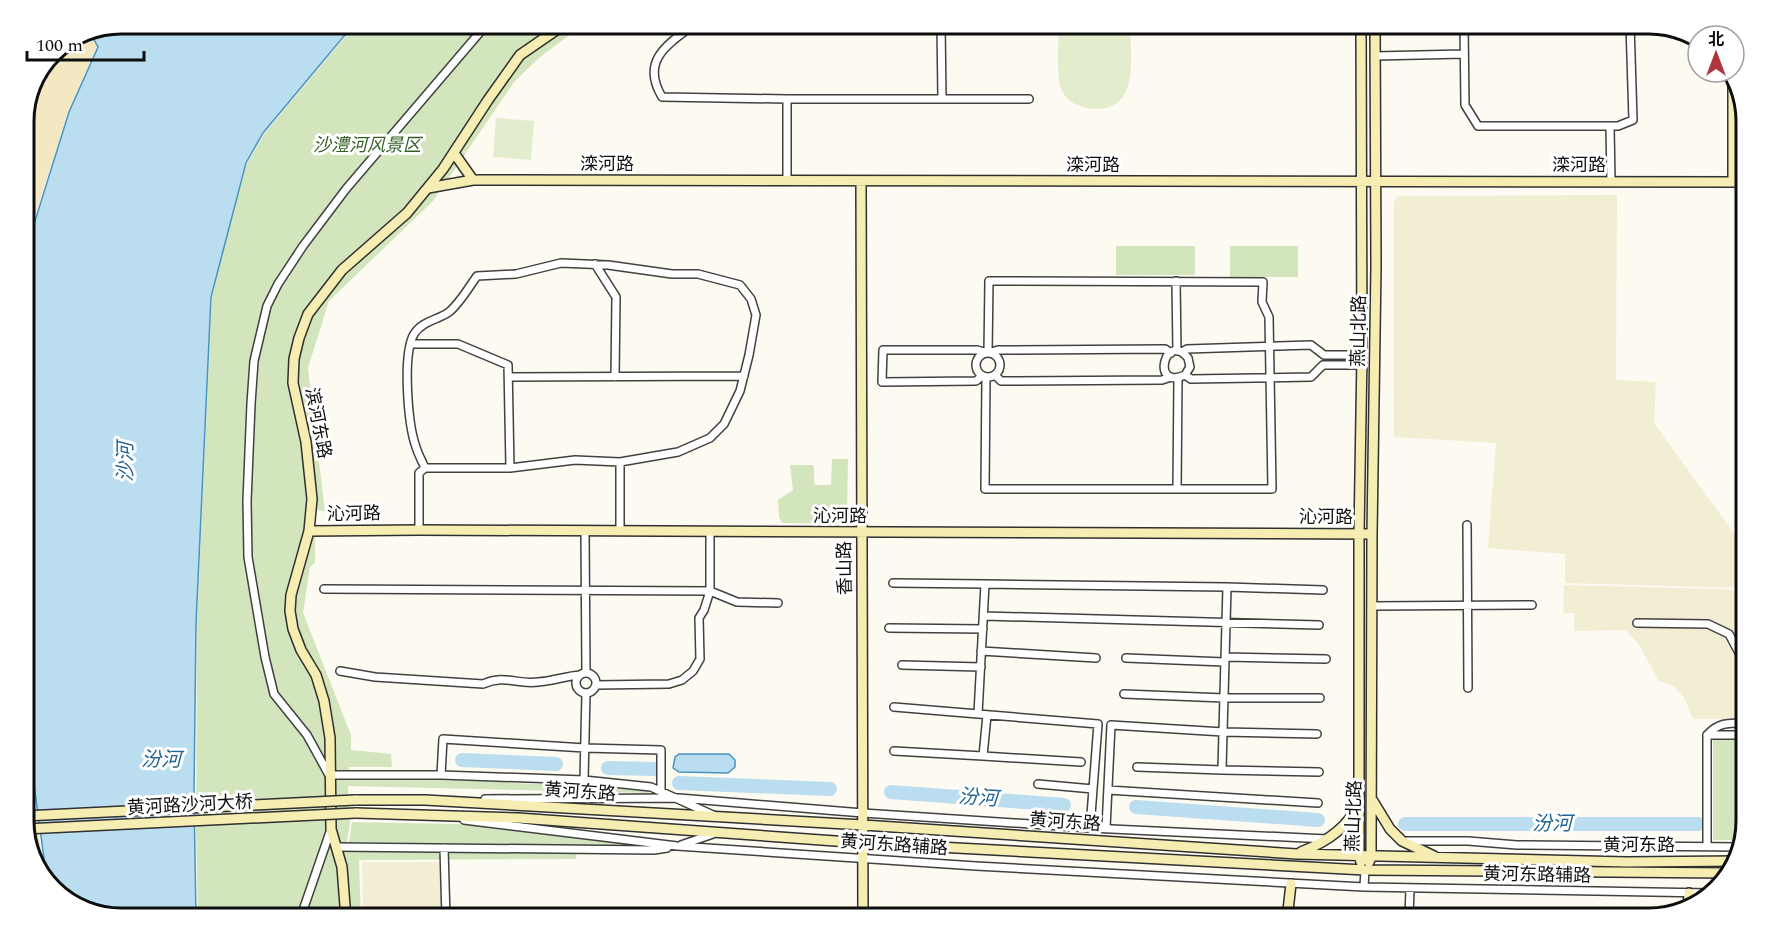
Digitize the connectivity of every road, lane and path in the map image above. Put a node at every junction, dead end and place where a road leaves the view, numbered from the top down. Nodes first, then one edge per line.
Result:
1 (479, 34) edge
2 (550, 34) edge
3 (682, 34) edge
4 (941, 34) edge
5 (1361, 34) edge
6 (1375, 34) edge
7 (1464, 34) edge
8 (1630, 34) edge
9 (1464, 54) junction
10 (1375, 56) junction
11 (787, 99) junction
12 (942, 99) junction
13 (1029, 99) dead end
14 (1733, 101) edge
15 (1610, 126) junction
16 (454, 153) junction
17 (473, 180) junction
18 (787, 180) junction
19 (861, 181) junction
20 (1362, 182) junction
21 (1376, 182) junction
22 (1611, 182) junction
23 (1733, 182) joint
24 (428, 188) junction
25 (595, 264) junction
26 (1176, 281) junction
27 (412, 344) junction
28 (1270, 346) junction
29 (1177, 352) junction
30 (988, 353) junction
31 (1362, 355) junction
32 (1362, 365) junction
33 (615, 376) junction
34 (744, 376) junction
35 (996, 376) junction
36 (1178, 376) junction
37 (509, 377) junction
38 (984, 377) junction
39 (1270, 377) junction
40 (620, 462) junction
41 (425, 468) junction
42 (510, 468) junction
43 (1177, 489) junction
44 (1467, 525) dead end
45 (419, 530) junction
46 (309, 531) junction
47 (585, 531) junction
48 (620, 531) junction
49 (710, 531) junction
50 (861, 532) junction
51 (1359, 534) junction
52 (1372, 534) junction
53 (893, 583) dead end
54 (985, 584) junction
55 (1227, 587) junction
56 (324, 589) dead end
57 (586, 590) junction
58 (1323, 590) dead end
59 (710, 591) junction
60 (778, 603) dead end
61 (1467, 605) junction
62 (1532, 605) dead end
63 (1372, 606) junction
64 (984, 616) junction
65 (1225, 622) junction
66 (1637, 623) dead end
67 (1319, 625) dead end
68 (890, 628) dead end
69 (983, 629) junction
70 (1736, 647) edge
71 (981, 651) junction
72 (1096, 658) dead end
73 (1126, 658) dead end
74 (1326, 659) dead end
75 (1225, 660) junction
76 (902, 665) dead end
77 (981, 667) junction
78 (340, 670) dead end
79 (583, 674) junction
80 (596, 685) junction
81 (1468, 688) dead end
82 (586, 693) junction
83 (1124, 694) dead end
84 (1224, 698) junction
85 (1320, 698) dead end
86 (894, 707) dead end
87 (978, 714) junction
88 (987, 715) junction
89 (1736, 723) edge
90 (1223, 732) junction
91 (1317, 734) dead end
92 (1707, 735) junction
93 (1736, 735) edge
94 (585, 748) junction
95 (894, 751) dead end
96 (983, 756) junction
97 (1081, 762) dead end
98 (1137, 767) dead end
99 (1222, 770) junction
100 (1319, 772) dead end
101 (330, 775) junction
102 (441, 775) junction
103 (584, 780) junction
104 (1038, 783) dead end
105 (1093, 789) junction
106 (661, 790) junction
107 (1108, 790) junction
108 (679, 798) junction
109 (355, 800) joint
110 (425, 800) junction
111 (1360, 800) junction
112 (1372, 800) junction
113 (1318, 803) dead end
114 (356, 813) joint
115 (863, 813) junction
116 (35, 815) edge
117 (423, 815) junction
118 (718, 818) junction
119 (863, 825) junction
120 (1090, 828) junction
121 (1106, 828) junction
122 (35, 829) edge
123 (331, 829) junction
124 (718, 832) junction
125 (1327, 838) junction
126 (1402, 842) junction
127 (863, 843) junction
128 (677, 846) junction
129 (1707, 846) junction
130 (337, 847) junction
131 (1732, 847) edge
132 (444, 848) junction
133 (1297, 854) junction
134 (1359, 856) junction
135 (1371, 857) junction
136 (863, 858) junction
137 (1439, 858) junction
138 (1726, 861) edge
139 (1365, 870) junction
140 (1719, 873) edge
141 (1291, 884) junction
142 (1364, 887) junction
143 (1410, 888) junction
144 (1689, 893) junction
145 (1697, 893) edge
146 (1689, 899) edge
147 (304, 908) edge
148 (345, 908) edge
149 (447, 908) edge
150 (863, 908) edge
151 (1288, 908) edge
152 (1409, 908) edge

1 - 101 street
2 - 16 street, 滨河东路
3 - 11 street
4 - 12 street
5 - 20 street, 燕山北路
6 - 10 street, 燕山北路
7 - 9 street
8 - 15 street
9 - 10 street
9 - 15 street
10 - 21 street, 燕山北路
11 - 12 street
11 - 18 street
12 - 13 street
14 - 23 street
15 - 22 street
16 - 17 street
16 - 24 street, 滨河东路
17 - 18 street, 滦河路
17 - 24 street, 滦河路
18 - 19 street, 滦河路
19 - 20 street, 滦河路
19 - 50 street, 香山路
20 - 21 street, 滦河路
20 - 31 street, 燕山北路
21 - 22 street, 滦河路
21 - 52 street, 燕山北路
22 - 23 street, 滦河路
24 - 46 street, 滨河东路
25 - 27 street
25 - 33 street
25 - 34 street
26 - 28 street
26 - 29 street
26 - 30 street
27 - 37 street
27 - 41 street
28 - 29 street
28 - 31 street
28 - 39 street
29 - 30 street
29 - 36 street
29 - 36 street
30 - 35 street
30 - 38 street
30 - 38 street
31 - 32 street, 燕山北路
32 - 39 street
32 - 51 street, 燕山北路
33 - 34 street
33 - 37 street
34 - 40 street
35 - 36 street
35 - 38 street
36 - 39 street
36 - 43 street
37 - 42 street
38 - 43 street
39 - 43 street
40 - 42 street
40 - 48 street
41 - 42 street
41 - 45 street
44 - 61 street
45 - 46 street, 沁河路
45 - 47 street, 沁河路
46 - 101 street, 滨河东路
47 - 48 street, 沁河路
47 - 57 street
48 - 49 street, 沁河路
49 - 50 street, 沁河路
49 - 59 street
50 - 51 street, 沁河路
50 - 115 street, 香山路
51 - 52 street, 沁河路
51 - 111 street, 燕山北路
52 - 63 street, 燕山北路
53 - 54 street
54 - 55 street
54 - 64 street
55 - 58 street
55 - 65 street
56 - 57 street
57 - 59 street
57 - 79 street
59 - 60 street
59 - 80 street
61 - 62 street
61 - 63 street
61 - 81 street
63 - 112 street, 燕山北路
64 - 65 street
64 - 69 street
65 - 67 street
65 - 75 street
66 - 70 street
68 - 69 street
69 - 71 street
71 - 72 street
71 - 77 street
73 - 75 street
74 - 75 street
75 - 84 street
76 - 77 street
77 - 87 street
78 - 79 street
79 - 80 street
79 - 82 street
80 - 82 street
82 - 94 street
83 - 84 street
84 - 85 street
84 - 90 street
86 - 87 street
87 - 88 street
88 - 96 street
88 - 105 street
89 - 92 street
90 - 91 street
90 - 99 street
90 - 107 street
92 - 93 street
92 - 129 street
94 - 102 street
94 - 103 street
94 - 106 street
95 - 96 street
96 - 97 street
98 - 99 street
99 - 100 street
101 - 102 street
101 - 123 street, 滨河东路
102 - 103 street
103 - 106 street
104 - 105 street
105 - 120 street
106 - 108 street
107 - 113 street
107 - 121 street
108 - 110 street, 黄河东路辅路
108 - 115 street, 黄河东路辅路
108 - 118 street
109 - 110 street, 黄河东路
109 - 116 street, 黄河路沙河大桥, bridge
110 - 118 street, 黄河东路
111 - 125 street
111 - 134 street, 燕山北路
112 - 126 street
112 - 135 street, 燕山北路
114 - 117 street, 黄河东路
114 - 122 street, 黄河路沙河大桥, bridge
115 - 119 street, 香山路
115 - 120 street, 黄河东路辅路
117 - 124 street, 黄河东路
117 - 128 street, 黄河东路辅路
118 - 119 street, 黄河东路
119 - 127 street, 香山路
119 - 133 street, 黄河东路
120 - 121 street, 黄河东路辅路
121 - 125 street, 黄河东路辅路
123 - 130 street, 滨河东路
123 - 147 street
124 - 127 street, 黄河东路
124 - 128 street
125 - 133 street
126 - 129 street, 黄河东路辅路
126 - 137 street
127 - 136 street, 香山路
127 - 139 street, 黄河东路
128 - 132 street
128 - 136 street, 黄河东路辅路
129 - 131 street, 黄河东路辅路
130 - 132 street
130 - 148 street, 滨河东路
132 - 149 street
133 - 134 street, 黄河东路
134 - 135 street, 黄河东路
134 - 139 street, 燕山北路
135 - 137 street, 黄河东路
135 - 139 street, 燕山北路
136 - 141 street, 黄河东路辅路
136 - 150 street, 香山路
137 - 138 street, 黄河东路
139 - 140 street, 黄河东路
139 - 142 street
141 - 142 street, 黄河东路辅路
141 - 151 street
142 - 143 street, 黄河东路辅路
143 - 144 street, 黄河东路辅路
143 - 152 street
144 - 145 street, 黄河东路辅路
144 - 146 street

